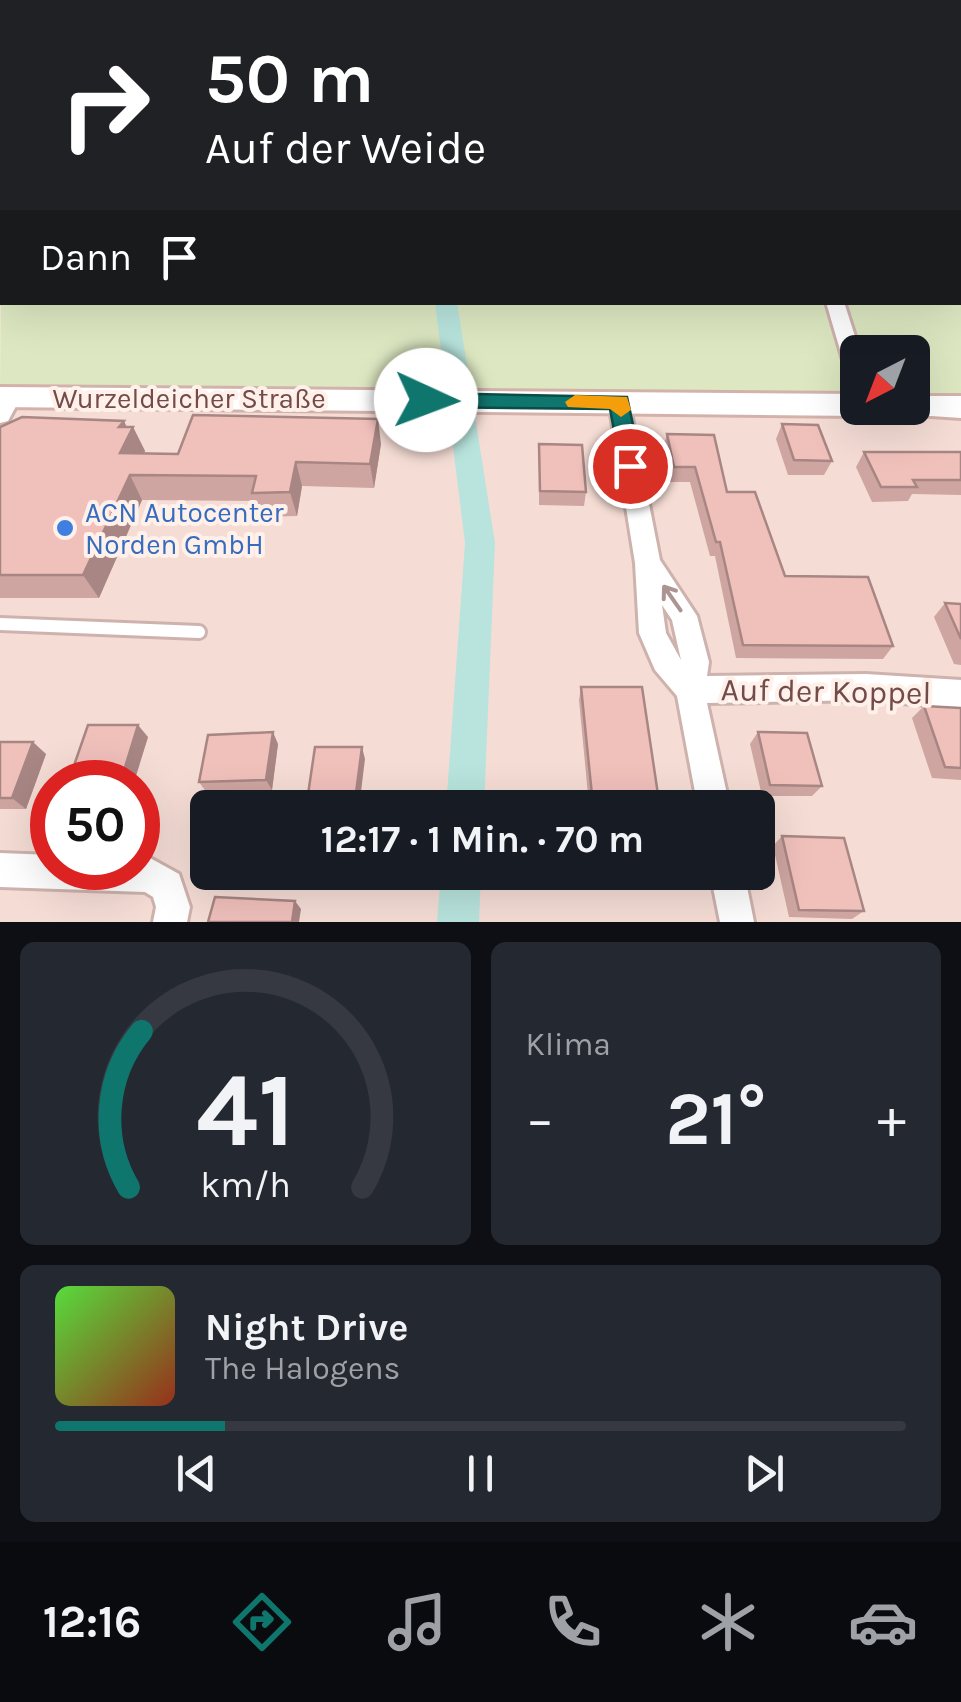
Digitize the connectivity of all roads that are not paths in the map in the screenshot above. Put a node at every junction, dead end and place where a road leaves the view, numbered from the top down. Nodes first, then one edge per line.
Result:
1 (837, 305) edge
2 (846, 335) edge
3 (619, 402) junction
4 (4, 403) edge
5 (840, 405) edge
6 (930, 406) edge
7 (961, 407) edge
8 (0, 624) edge
9 (199, 632) dead end
10 (690, 690) junction
11 (961, 694) edge
12 (710, 790) edge
13 (0, 870) edge
14 (731, 890) edge
15 (170, 922) edge
16 (737, 922) edge

1 - 2 street
3 - 4 main road, Wurzeldeicher Straße
3 - 5 main road, Wurzeldeicher Straße
3 - 10 street
6 - 7 main road
8 - 9 lane
10 - 11 street, Auf der Koppel
10 - 12 street
13 - 15 street
14 - 16 street

